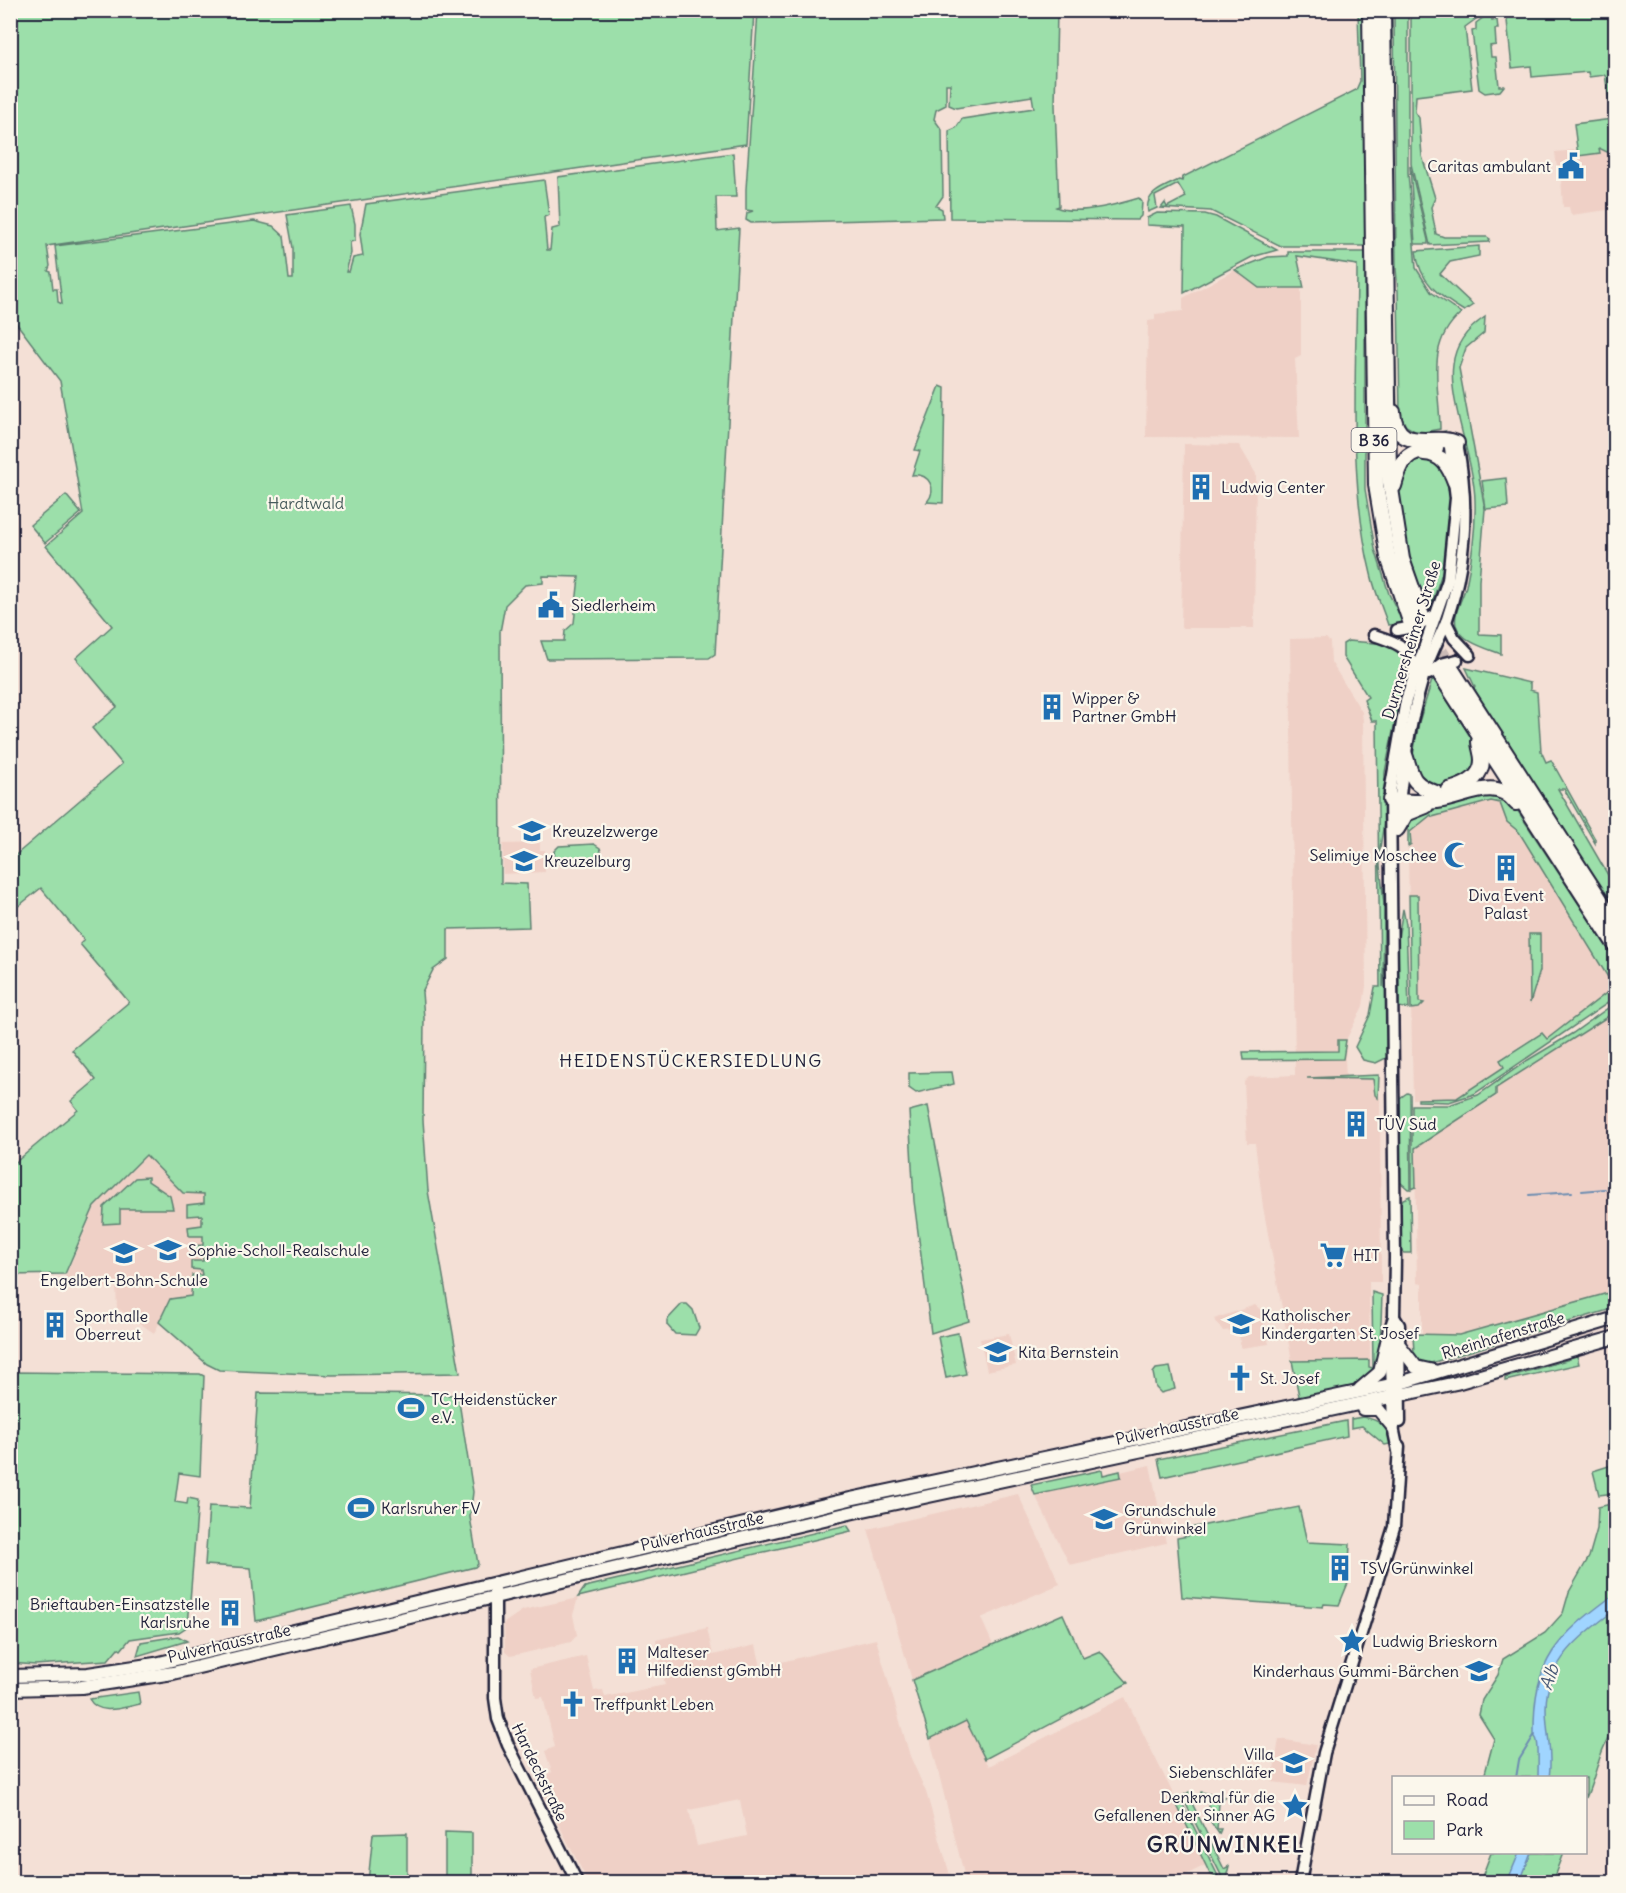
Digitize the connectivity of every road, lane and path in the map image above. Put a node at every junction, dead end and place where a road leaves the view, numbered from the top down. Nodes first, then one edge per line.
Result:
1 (1370, 10) edge
2 (1383, 10) edge
3 (1386, 363) junction
4 (1452, 443) junction
5 (1419, 452) junction
6 (1455, 482) junction
7 (1390, 497) junction
8 (1440, 607) junction
9 (1446, 622) junction
10 (1397, 630) dead end
11 (1374, 634) dead end
12 (1431, 644) junction
13 (1470, 655) dead end
14 (1448, 666) junction
15 (1418, 679) junction
16 (1479, 736) junction
17 (1404, 752) junction
18 (1395, 796) junction
19 (1438, 797) junction
20 (1397, 829) junction
21 (1551, 846) junction
22 (1392, 850) junction
23 (1616, 924) edge
24 (1616, 946) edge
25 (1616, 1318) edge
26 (1392, 1323) junction
27 (1616, 1337) edge
28 (1400, 1346) junction
29 (1459, 1367) junction
30 (1396, 1383) junction
31 (1355, 1392) junction
32 (1396, 1397) junction
33 (1323, 1412) junction
34 (1393, 1427) junction
35 (1398, 1451) junction
36 (495, 1590) junction
37 (10, 1676) edge
38 (10, 1689) edge
39 (577, 1882) edge
40 (1300, 1882) edge

1 - 7 highway, B 36
2 - 3 highway, B 36
3 - 4 highway
3 - 7 highway, B 36
4 - 5 highway
4 - 6 street, Durmersheimer Straße
4 - 9 street, Durmersheimer Straße
5 - 6 highway
5 - 7 highway
6 - 8 street, Durmersheimer Straße
8 - 10 street
8 - 12 street, Durmersheimer Straße
9 - 12 street, Durmersheimer Straße
9 - 13 street
11 - 15 street
12 - 15 street, Durmersheimer Straße
14 - 15 street
14 - 16 highway
14 - 23 highway
15 - 17 street, Durmersheimer Straße
15 - 18 street, Durmersheimer Straße
16 - 19 highway
16 - 21 highway
17 - 18 street, Durmersheimer Straße
17 - 19 highway
18 - 19 highway
18 - 20 street, Durmersheimer Straße
18 - 22 street, Durmersheimer Straße
19 - 20 highway
19 - 21 highway
20 - 22 street, Durmersheimer Straße
21 - 24 highway
22 - 26 street, Durmersheimer Straße
25 - 29 main road, Rheinhafenstraße
26 - 28 street, Durmersheimer Straße
26 - 30 street, Durmersheimer Straße
26 - 31 main road
27 - 32 main road, Rheinhafenstraße
28 - 29 main road
28 - 30 street, Durmersheimer Straße
29 - 30 main road, Rheinhafenstraße
30 - 31 main road, Pulverhausstraße
30 - 32 street, Durmersheimer Straße
31 - 36 main road, Pulverhausstraße
32 - 33 main road, Pulverhausstraße
32 - 34 street, Durmersheimer Straße
32 - 35 street, Durmersheimer Straße
33 - 34 main road
33 - 36 main road, Pulverhausstraße
34 - 35 street, Durmersheimer Straße
35 - 40 street, Durmersheimer Straße
36 - 37 main road, Pulverhausstraße
36 - 38 main road, Pulverhausstraße
36 - 39 street, Hardeckstraße

